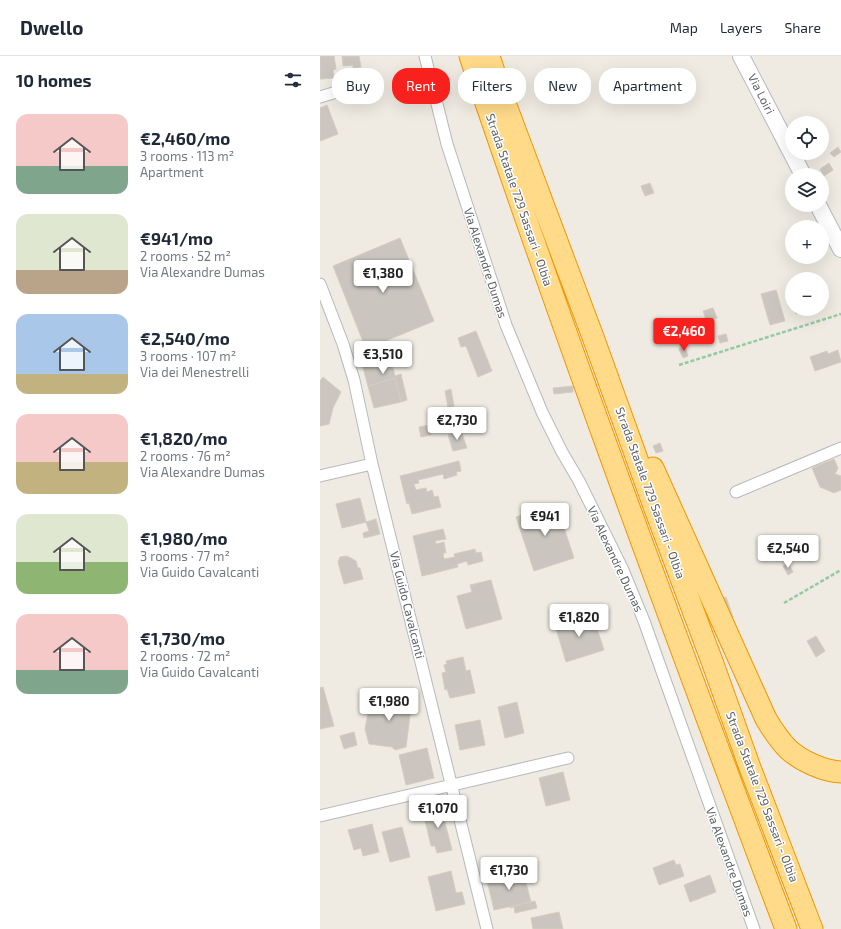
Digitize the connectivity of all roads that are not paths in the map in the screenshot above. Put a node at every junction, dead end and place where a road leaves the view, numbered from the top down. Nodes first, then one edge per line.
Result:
1 (425, 56) edge
2 (470, 56) edge
3 (489, 56) edge
4 (742, 56) edge
5 (332, 93) edge
6 (320, 97) edge
7 (799, 168) edge
8 (822, 212) edge
9 (841, 249) edge
10 (320, 284) edge
11 (593, 337) junction
12 (841, 448) edge
13 (372, 464) junction
14 (320, 476) edge
15 (736, 492) dead end
16 (568, 758) dead end
17 (841, 772) edge
18 (452, 784) junction
19 (320, 816) edge
20 (488, 929) edge
21 (754, 929) edge
22 (786, 929) edge
23 (812, 929) edge

1 - 21 street, Via Alexandre Dumas
2 - 22 highway, Strada Statale 729 Sassari - Olbia
3 - 11 highway, Strada Statale 729 Sassari - Olbia
4 - 7 street, Via Loiri
5 - 6 street
8 - 9 street
10 - 13 street, Via Guido Cavalcanti
11 - 17 highway
11 - 23 highway, Strada Statale 729 Sassari - Olbia
12 - 15 street
13 - 14 street
13 - 18 street, Via Guido Cavalcanti
16 - 18 street
18 - 19 street
18 - 20 street, Via Guido Cavalcanti

